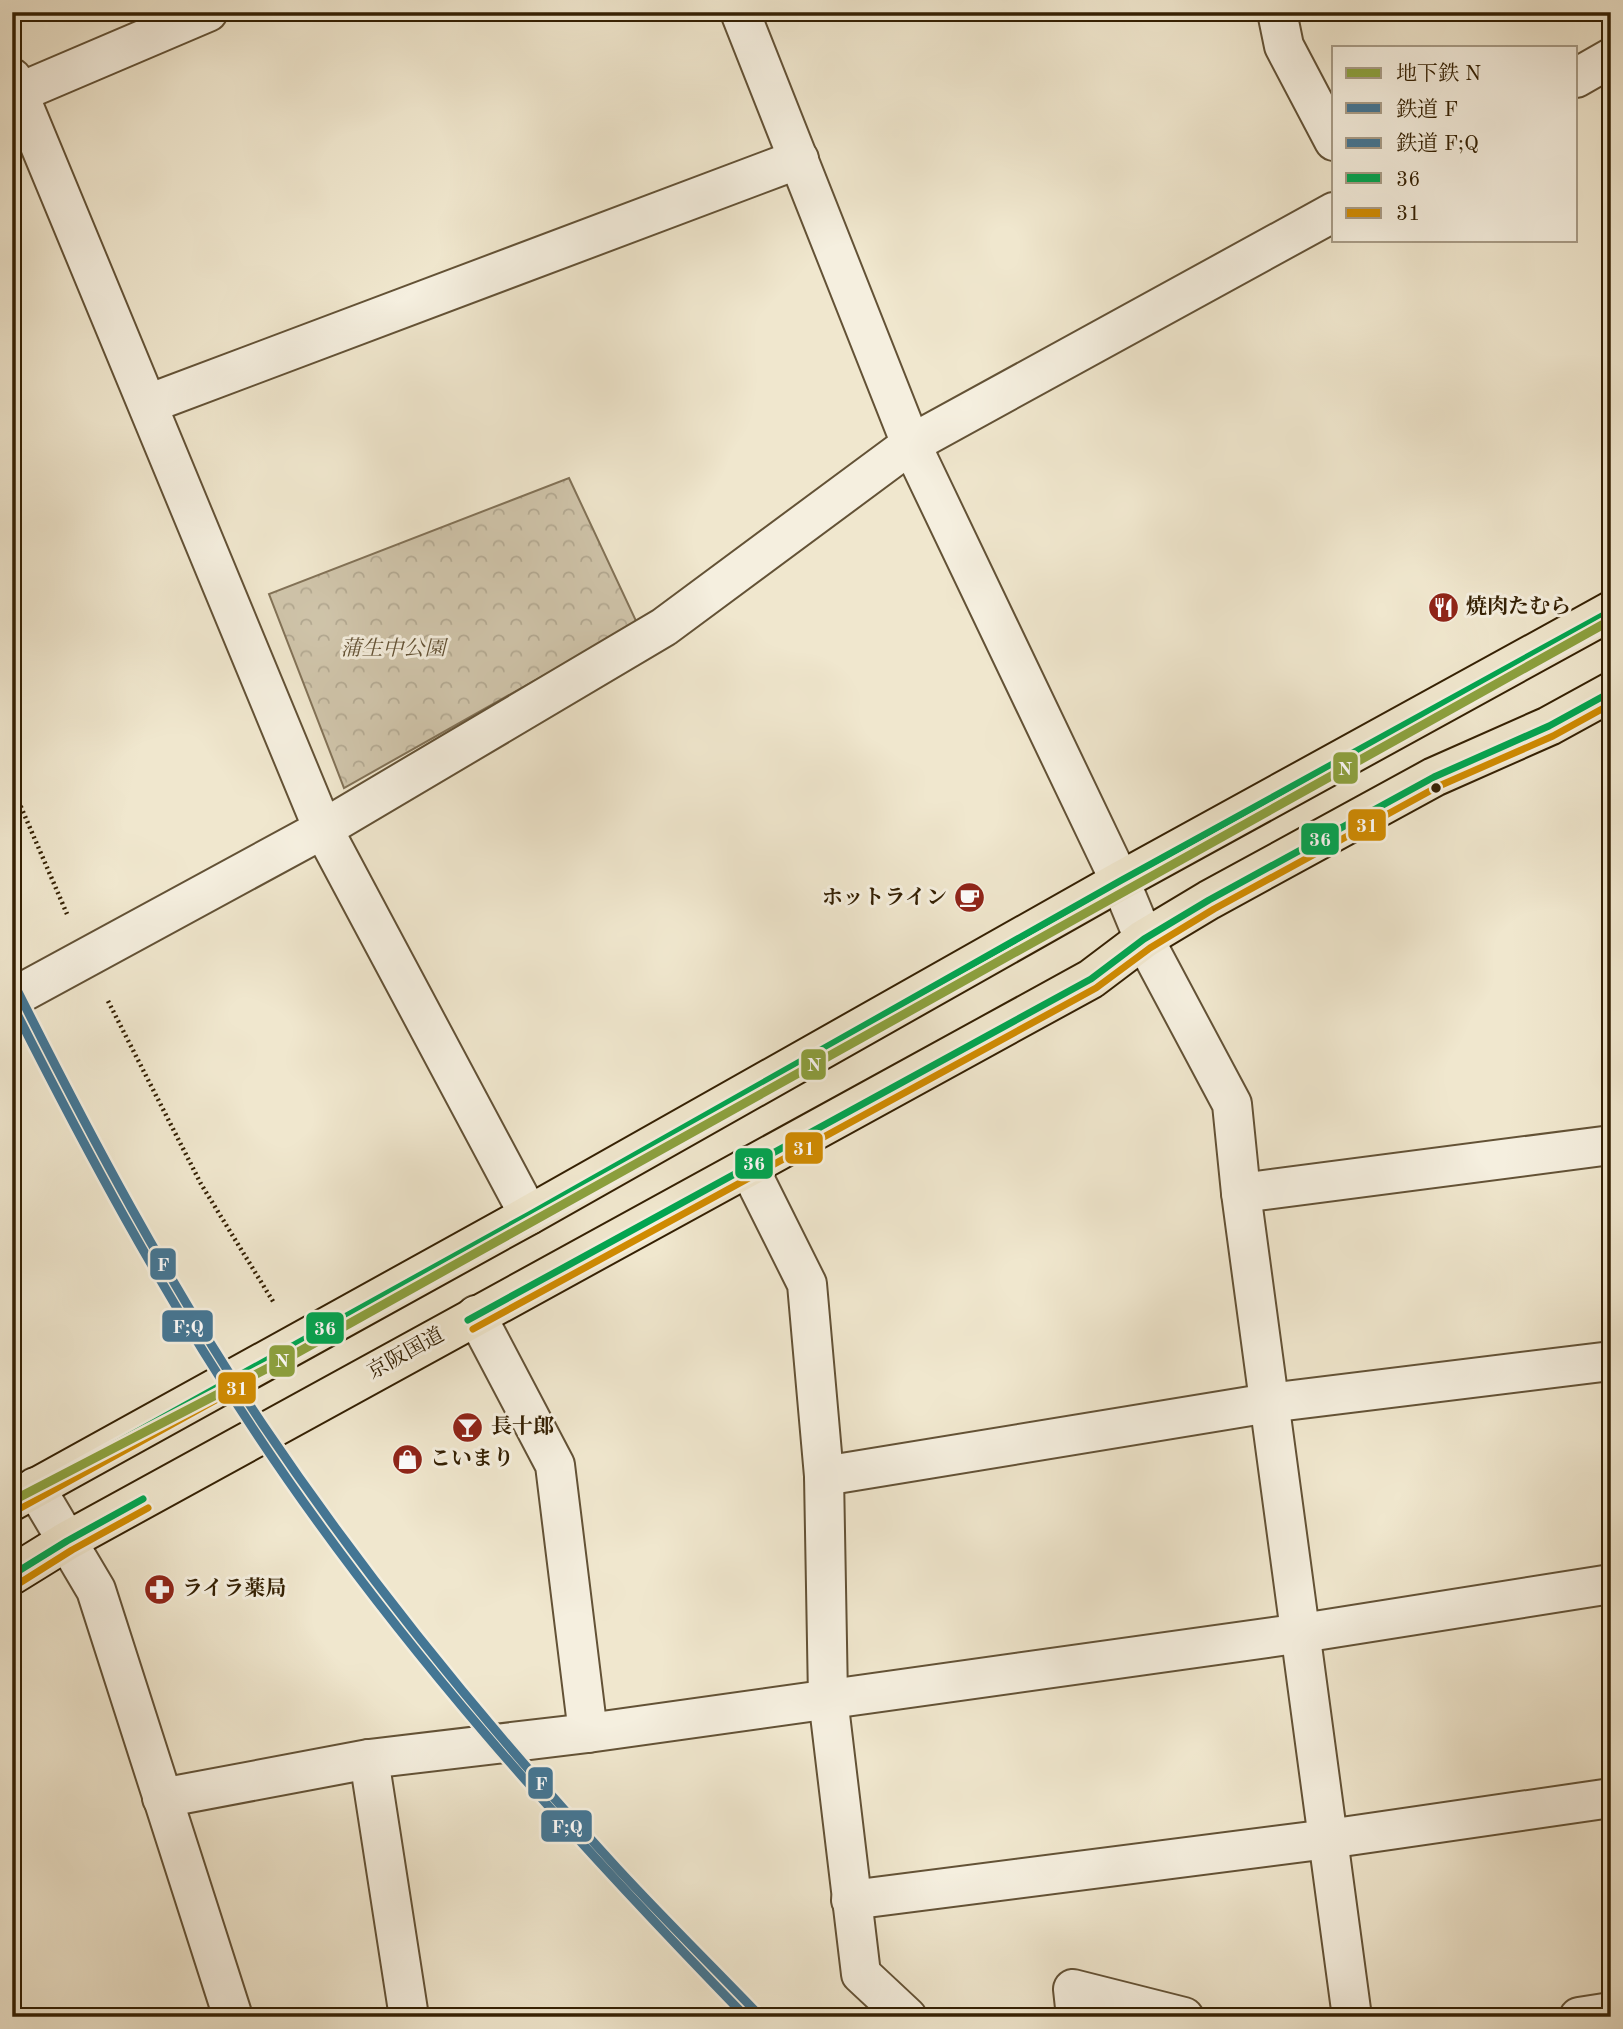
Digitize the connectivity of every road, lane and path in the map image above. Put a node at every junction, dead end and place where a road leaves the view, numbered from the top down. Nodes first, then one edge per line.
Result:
1 (208, 12) edge
2 (740, 12) edge
3 (1277, 12) edge
4 (1611, 58) edge
5 (1578, 77) edge
6 (15, 85) edge
7 (1332, 137) edge
8 (799, 159) junction
9 (1332, 213) edge
10 (148, 404) junction
11 (911, 444) junction
12 (1611, 611) edge
13 (1611, 692) edge
14 (12, 786) edge
15 (323, 829) junction
16 (1120, 881) junction
17 (1144, 939) junction
18 (86, 958) junction
19 (12, 999) edge
20 (1611, 1145) edge
21 (748, 1166) junction
22 (1241, 1193) junction
23 (529, 1215) junction
24 (276, 1307) dead end
25 (477, 1315) junction
26 (1611, 1361) edge
27 (1269, 1403) junction
28 (824, 1476) junction
29 (24, 1494) edge
30 (67, 1541) junction
31 (12, 1575) edge
32 (1611, 1584) edge
33 (1302, 1633) junction
34 (828, 1698) junction
35 (587, 1733) junction
36 (369, 1759) junction
37 (162, 1798) junction
38 (1611, 1798) edge
39 (1328, 1839) junction
40 (851, 1900) junction
41 (1611, 2012) edge
42 (233, 2017) edge
43 (409, 2017) edge
44 (907, 2017) edge
45 (1076, 2017) edge
46 (1184, 2017) edge
47 (1352, 2017) edge
48 (1579, 2017) edge

1 - 6 street
2 - 8 street
3 - 7 street
4 - 5 street
6 - 10 street
8 - 10 street
8 - 11 street
9 - 11 street
10 - 15 street
11 - 15 street
11 - 16 street
12 - 16 highway
13 - 17 highway, 京阪国道
14 - 18 path
15 - 18 street
15 - 23 street
16 - 17 street
16 - 23 highway
17 - 21 highway, 京阪国道
17 - 22 street
18 - 19 street
18 - 24 path
20 - 22 street
21 - 25 highway, 京阪国道
21 - 28 street
22 - 27 street
23 - 29 highway
25 - 30 highway, 京阪国道
25 - 35 street
26 - 27 street
27 - 28 street
27 - 33 street
28 - 34 street
29 - 30 street
30 - 31 highway, 京阪国道
30 - 37 street
32 - 33 street
33 - 34 street
33 - 39 street
34 - 35 street
34 - 40 street
35 - 36 street
36 - 37 street
36 - 43 street
37 - 42 street
38 - 39 street
39 - 40 street
39 - 47 street
40 - 44 street
41 - 48 street
45 - 46 street

